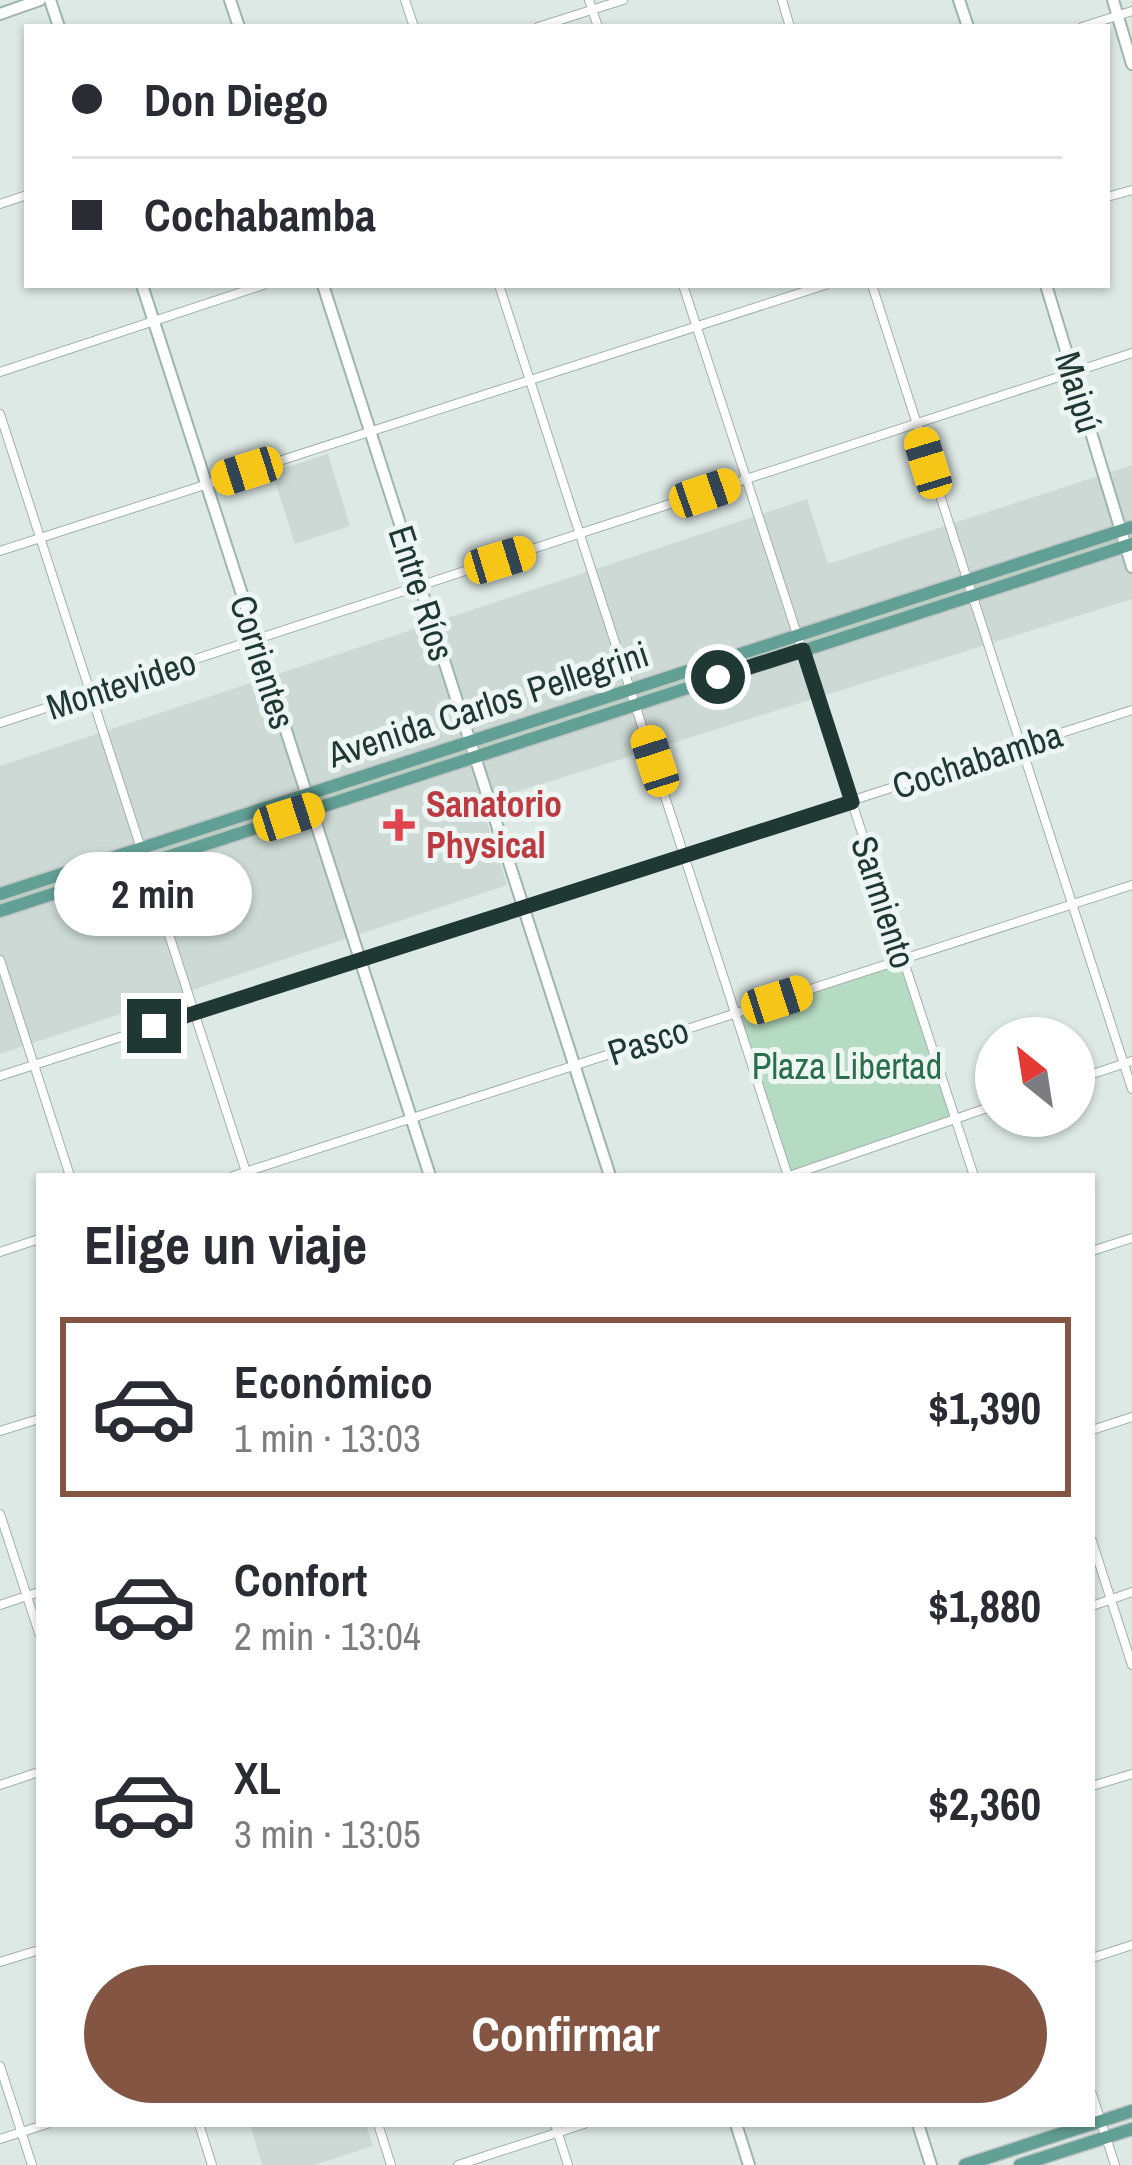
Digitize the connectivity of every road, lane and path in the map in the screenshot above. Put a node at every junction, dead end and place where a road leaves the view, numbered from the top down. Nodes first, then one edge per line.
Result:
1 (40, 0) edge
2 (622, 0) edge
3 (1113, 0) edge
4 (590, 5) edge
5 (1132, 11) edge
6 (0, 14) edge
7 (1118, 16) junction
8 (545, 24) edge
9 (1092, 24) edge
10 (1132, 64) edge
11 (143, 288) edge
12 (254, 288) edge
13 (324, 288) edge
14 (500, 288) edge
15 (684, 288) edge
16 (816, 288) edge
17 (873, 288) edge
18 (1047, 288) edge
19 (154, 321) junction
20 (697, 326) junction
21 (1132, 353) edge
22 (0, 372) edge
23 (1073, 372) junction
24 (530, 380) junction
25 (0, 415) edge
26 (916, 423) junction
27 (370, 432) junction
28 (747, 478) junction
29 (206, 484) junction
30 (1126, 529) edge
31 (581, 536) junction
32 (40, 538) junction
33 (1129, 545) edge
34 (0, 551) edge
35 (1132, 567) edge
36 (966, 580) junction
37 (420, 585) junction
38 (971, 596) junction
39 (799, 635) junction
40 (254, 640) junction
41 (803, 650) junction
42 (631, 689) junction
43 (91, 694) junction
44 (636, 704) junction
45 (1132, 710) edge
46 (0, 723) edge
47 (470, 742) junction
48 (1020, 746) junction
49 (475, 756) junction
50 (306, 795) junction
51 (852, 802) junction
52 (311, 809) junction
53 (141, 848) junction
54 (686, 857) junction
55 (146, 863) junction
56 (1132, 885) edge
57 (0, 894) edge
58 (1072, 904) junction
59 (524, 908) junction
60 (0, 910) edge
61 (0, 960) edge
62 (360, 960) junction
63 (902, 960) junction
64 (194, 1013) junction
65 (735, 1013) junction
66 (1128, 1062) edge
67 (34, 1065) junction
68 (573, 1066) junction
69 (1095, 1073) edge
70 (0, 1076) edge
71 (1132, 1089) edge
72 (975, 1112) edge
73 (411, 1118) junction
74 (955, 1118) junction
75 (69, 1173) edge
76 (247, 1173) edge
77 (250, 1173) edge
78 (429, 1173) edge
79 (609, 1173) edge
80 (788, 1173) edge
81 (798, 1173) edge
82 (973, 1173) edge
83 (1132, 1238) edge
84 (36, 1240) edge
85 (1095, 1250) edge
86 (0, 1252) edge
87 (1132, 1417) edge
88 (36, 1420) edge
89 (1095, 1429) edge
90 (0, 1431) edge
91 (0, 1514) edge
92 (1095, 1550) edge
93 (1132, 1592) edge
94 (36, 1593) edge
95 (27, 1596) junction
96 (1111, 1599) junction
97 (0, 1605) edge
98 (1095, 1605) edge
99 (36, 1624) edge
100 (1132, 1664) edge
101 (36, 1773) edge
102 (1132, 1774) edge
103 (0, 1785) edge
104 (1095, 1785) edge
105 (1132, 1945) edge
106 (36, 1951) edge
107 (1095, 1957) edge
108 (0, 1962) edge
109 (0, 2066) edge
110 (1132, 2110) edge
111 (1095, 2123) edge
112 (1095, 2124) edge
113 (38, 2127) edge
114 (200, 2127) edge
115 (379, 2127) edge
116 (737, 2127) edge
117 (919, 2127) edge
118 (1082, 2127) edge
119 (556, 2128) edge
120 (1132, 2129) edge
121 (22, 2132) junction
122 (1106, 2137) junction
123 (0, 2139) edge
124 (32, 2165) edge
125 (212, 2165) edge
126 (391, 2165) edge
127 (458, 2165) edge
128 (568, 2165) edge
129 (749, 2165) edge
130 (931, 2165) edge
131 (965, 2165) edge
132 (1020, 2165) edge
133 (1115, 2165) edge

1 - 6 main road
2 - 4 street
3 - 7 main road
4 - 8 street
5 - 7 street
7 - 9 street
7 - 10 main road
11 - 19 main road, Corrientes
12 - 19 street
13 - 27 main road, Entre Ríos
14 - 24 street
15 - 20 street, Sarmiento
16 - 20 street
17 - 26 street
18 - 23 main road, Maipú
19 - 22 street
19 - 29 main road, Corrientes
20 - 24 street
20 - 28 street, Sarmiento
21 - 23 street, Montevideo
23 - 26 street, Montevideo
23 - 30 main road, Maipú
24 - 27 street
24 - 31 street
25 - 32 street
26 - 28 street, Montevideo
26 - 36 street
27 - 29 street
27 - 37 main road, Entre Ríos
28 - 31 street, Montevideo
28 - 39 street, Sarmiento
29 - 32 street
29 - 40 main road, Corrientes
30 - 33 main road, Maipú
30 - 36 main road, Avenida Carlos Pellegrini
31 - 37 street, Montevideo
31 - 42 street
32 - 34 street
32 - 43 street
33 - 35 main road, Maipú
33 - 38 main road, Avenida Carlos Pellegrini
36 - 38 street
36 - 39 main road, Avenida Carlos Pellegrini
37 - 40 street, Montevideo
37 - 47 main road, Entre Ríos
38 - 41 main road, Avenida Carlos Pellegrini
38 - 48 street
39 - 41 street, Sarmiento
39 - 42 main road, Avenida Carlos Pellegrini
40 - 43 street, Montevideo
40 - 50 main road, Corrientes
41 - 44 main road, Avenida Carlos Pellegrini
41 - 51 street, Sarmiento
42 - 44 street
42 - 47 main road, Avenida Carlos Pellegrini
43 - 46 street, Montevideo
43 - 53 street
44 - 49 main road, Avenida Carlos Pellegrini
44 - 54 street
45 - 48 street, Cochabamba
47 - 49 main road, Entre Ríos
47 - 50 main road, Avenida Carlos Pellegrini
48 - 51 street, Cochabamba
48 - 58 street
49 - 52 main road, Avenida Carlos Pellegrini
49 - 59 main road, Entre Ríos
50 - 52 main road, Corrientes
50 - 53 main road, Avenida Carlos Pellegrini
51 - 54 street, Cochabamba
51 - 63 street, Sarmiento
52 - 55 main road, Avenida Carlos Pellegrini
52 - 62 main road, Corrientes
53 - 55 street
53 - 57 main road, Avenida Carlos Pellegrini
54 - 59 street, Cochabamba
54 - 65 street
55 - 60 main road, Avenida Carlos Pellegrini
55 - 64 street
56 - 58 street, Pasco
58 - 63 street, Pasco
58 - 66 street
59 - 62 street, Cochabamba
59 - 68 main road, Entre Ríos
61 - 67 street
62 - 64 street, Cochabamba
62 - 73 main road, Corrientes
63 - 65 street, Pasco
63 - 74 street, Sarmiento
64 - 67 street, Cochabamba
64 - 76 street
65 - 68 street, Pasco
65 - 80 street
66 - 69 street
66 - 71 street
67 - 70 street, Cochabamba
67 - 75 street
68 - 73 street, Pasco
68 - 79 main road, Entre Ríos
72 - 74 street
73 - 77 street, Pasco
73 - 78 main road, Corrientes
74 - 81 street
74 - 82 street, Sarmiento
83 - 85 street
84 - 86 street
87 - 89 street
88 - 90 street
91 - 95 street
92 - 96 street
93 - 96 street
94 - 95 street
95 - 97 street
95 - 99 street
96 - 98 street
96 - 100 street
101 - 103 street
102 - 104 street
105 - 107 street
106 - 108 street
109 - 121 street
110 - 111 main road
112 - 122 street
113 - 121 street
114 - 125 street
115 - 126 street
116 - 129 main road
117 - 130 main road
118 - 131 main road
119 - 127 street
119 - 128 street
120 - 122 main road
121 - 123 street
121 - 124 street
122 - 132 main road
122 - 133 street

